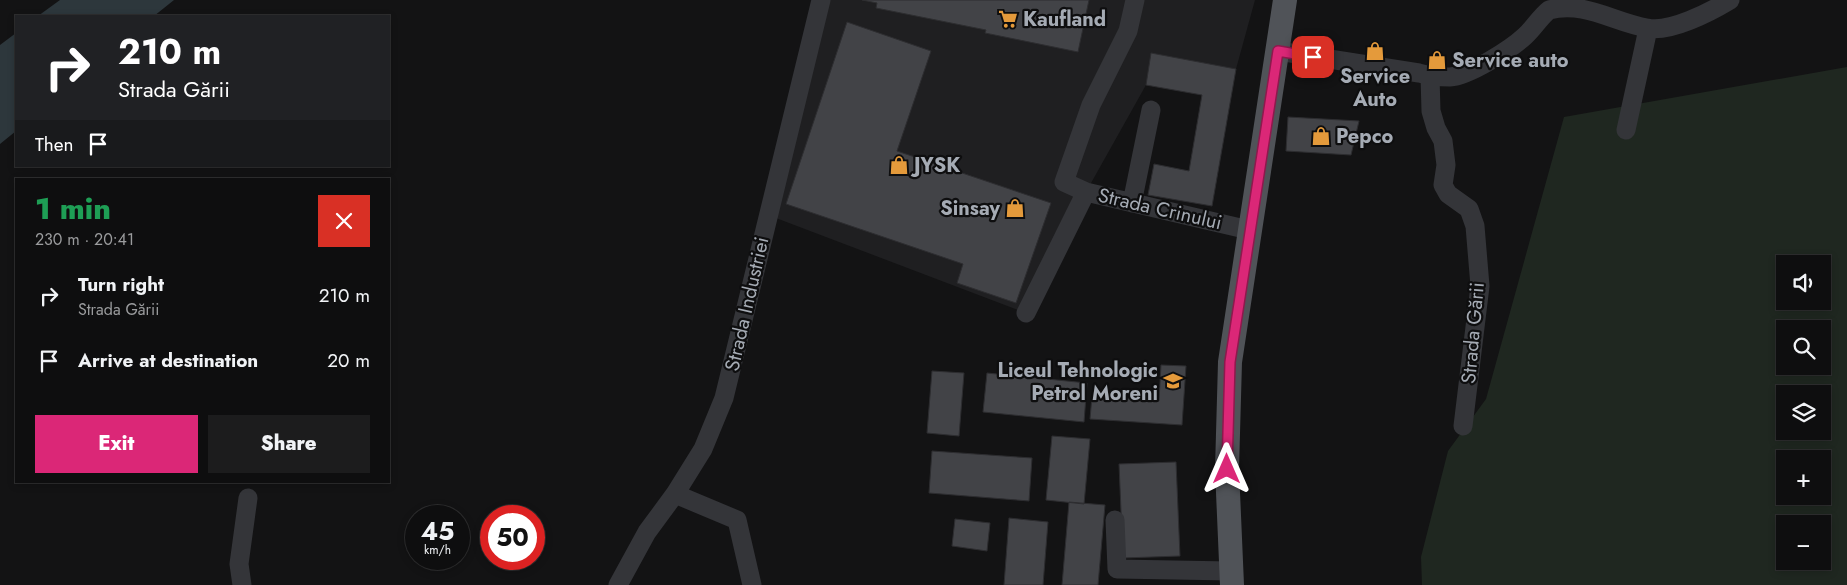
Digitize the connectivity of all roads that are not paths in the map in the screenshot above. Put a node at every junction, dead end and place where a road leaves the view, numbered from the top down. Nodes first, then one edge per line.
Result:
1 (821, 0) edge
2 (1135, 0) edge
3 (1285, 0) edge
4 (1730, 0) edge
5 (1648, 29) junction
6 (1278, 51) junction
7 (1430, 76) junction
8 (1151, 110) dead end
9 (1626, 130) dead end
10 (1086, 192) junction
11 (1132, 203) junction
12 (1249, 230) junction
13 (1026, 313) dead end
14 (1462, 426) dead end
15 (675, 494) junction
16 (248, 498) dead end
17 (1115, 520) dead end
18 (1232, 578) edge
19 (242, 585) edge
20 (618, 585) edge
21 (752, 585) edge

1 - 15 street, Strada Industriei
2 - 10 street
3 - 6 main road
4 - 5 street
5 - 7 street
5 - 9 street
6 - 7 street
6 - 12 main road
7 - 14 street, Strada Gării
8 - 11 street
10 - 11 street, Strada Crinului
10 - 13 street, Strada Crinului
11 - 12 street, Strada Crinului
12 - 18 main road
15 - 20 street, Strada Industriei
15 - 21 street
16 - 19 street
17 - 18 street

